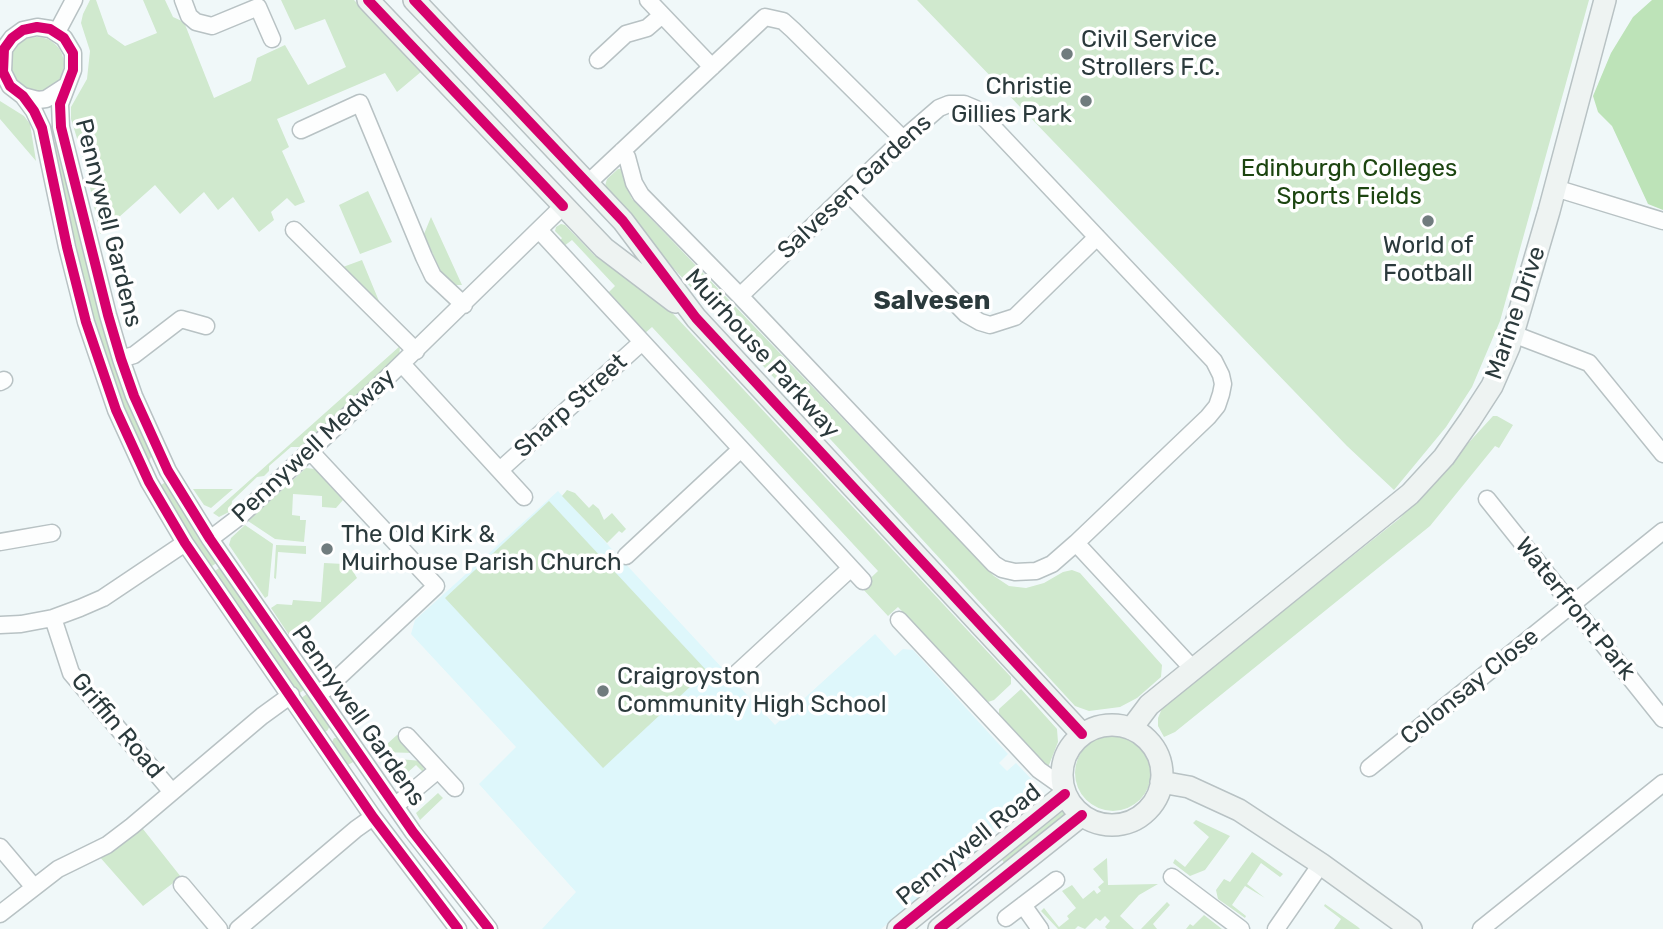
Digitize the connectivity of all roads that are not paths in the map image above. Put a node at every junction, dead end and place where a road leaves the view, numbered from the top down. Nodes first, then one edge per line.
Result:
1 (74, 0) edge
2 (183, 0) edge
3 (368, 0) edge
4 (414, 0) edge
5 (648, 0) edge
6 (1605, 0) edge
7 (662, 15) junction
8 (57, 32) junction
9 (272, 39) dead end
10 (1, 55) edge
11 (598, 60) dead end
12 (712, 67) junction
13 (66, 86) junction
14 (23, 96) junction
15 (302, 130) dead end
16 (903, 139) junction
17 (622, 151) junction
18 (587, 184) junction
19 (1555, 188) junction
20 (848, 193) junction
21 (563, 205) junction
22 (1663, 220) edge
23 (294, 230) dead end
24 (539, 230) junction
25 (1097, 237) junction
26 (740, 296) junction
27 (464, 305) junction
28 (696, 318) junction
29 (206, 326) dead end
30 (1513, 334) junction
31 (642, 342) junction
32 (416, 351) junction
33 (121, 359) junction
34 (402, 364) junction
35 (741, 449) junction
36 (310, 451) junction
37 (1663, 454) edge
38 (500, 470) junction
39 (168, 471) junction
40 (149, 482) junction
41 (524, 496) dead end
42 (1487, 499) dead end
43 (1663, 531) edge
44 (52, 533) dead end
45 (210, 539) junction
46 (0, 542) edge
47 (185, 543) junction
48 (1076, 543) junction
49 (626, 556) dead end
50 (850, 568) junction
51 (863, 581) dead end
52 (1571, 605) junction
53 (53, 618) junction
54 (899, 620) dead end
55 (0, 625) edge
56 (1193, 669) junction
57 (735, 675) dead end
58 (318, 694) junction
59 (291, 695) junction
60 (1663, 719) edge
61 (341, 728) junction
62 (1131, 729) junction
63 (1082, 734) junction
64 (407, 736) dead end
65 (322, 741) junction
66 (1369, 768) dead end
67 (438, 770) junction
68 (1161, 782) junction
69 (1663, 783) edge
70 (455, 788) dead end
71 (1064, 791) junction
72 (172, 792) junction
73 (395, 806) junction
74 (1082, 815) junction
75 (373, 817) junction
76 (0, 847) edge
77 (1321, 864) junction
78 (1172, 877) dead end
79 (1056, 880) dead end
80 (33, 886) junction
81 (182, 886) dead end
82 (1023, 905) junction
83 (0, 914) edge
84 (1006, 918) dead end
85 (219, 929) edge
86 (238, 929) edge
87 (458, 929) edge
88 (489, 929) edge
89 (898, 929) edge
90 (939, 929) edge
91 (1040, 929) edge
92 (1241, 929) edge
93 (1276, 929) edge
94 (1411, 929) edge
95 (1480, 929) edge

1 - 8 street
2 - 9 street
3 - 21 street, Muirhouse Parkway
4 - 18 street, Muirhouse Parkway
5 - 7 street
6 - 19 street, Marine Drive
7 - 11 street
7 - 12 street
8 - 10 street, Pennywell Gardens
8 - 13 street, Pennywell Gardens
10 - 14 street, Pennywell Gardens
12 - 16 street
12 - 17 street
13 - 14 street, Pennywell Gardens
13 - 33 street, Pennywell Gardens
14 - 40 street, Pennywell Gardens
15 - 27 street
16 - 20 street, Salvesen Gardens
16 - 25 street, Salvesen Gardens
17 - 18 street
17 - 26 street
18 - 28 street, Muirhouse Parkway
19 - 22 street
19 - 30 street, Marine Drive
20 - 25 street
20 - 26 street, Salvesen Gardens
21 - 24 street, Pennywell Medway
21 - 28 street, Muirhouse Parkway
23 - 32 street, Pennywell Medway
24 - 27 street, Pennywell Medway
24 - 31 street
25 - 48 street, Salvesen Gardens
26 - 48 street, Salvesen Gardens
27 - 32 street, Pennywell Medway
28 - 63 street, Muirhouse Parkway
29 - 33 street
30 - 37 street
30 - 56 street, Marine Drive
31 - 35 street
31 - 38 street, Sharp Street
32 - 34 street, Pennywell Medway
33 - 39 street, Pennywell Gardens
34 - 36 street, Pennywell Medway
34 - 38 street
35 - 49 street
35 - 50 street
36 - 45 street, Pennywell Medway
36 - 58 street
38 - 41 street
39 - 40 street
39 - 45 street, Pennywell Gardens
40 - 47 street, Pennywell Gardens
42 - 52 street, Waterfront Park
43 - 52 street, Colonsay Close
44 - 46 street
45 - 58 street, Pennywell Gardens
47 - 53 street
47 - 59 street, Pennywell Gardens
48 - 56 street
50 - 51 street
50 - 57 street
52 - 60 street, Waterfront Park
52 - 66 street, Colonsay Close
53 - 55 street
53 - 72 street, Griffin Road
54 - 71 street
56 - 62 street, Marine Drive
58 - 61 street, Pennywell Gardens
59 - 65 street, Pennywell Gardens
59 - 72 street
61 - 65 street
61 - 73 street, Pennywell Gardens
62 - 63 street
62 - 68 street
63 - 71 street
64 - 67 street
65 - 75 street, Pennywell Gardens
67 - 70 street
67 - 73 street
68 - 74 street
68 - 77 street
69 - 95 street
71 - 74 street
71 - 89 street, Pennywell Road
72 - 80 street
73 - 88 street, Pennywell Gardens
74 - 90 street, Pennywell Road
75 - 86 street
75 - 87 street, Pennywell Gardens
76 - 80 street
77 - 93 street
77 - 94 street
78 - 92 street
79 - 82 street
80 - 83 street
81 - 85 street
82 - 84 street
82 - 91 street

